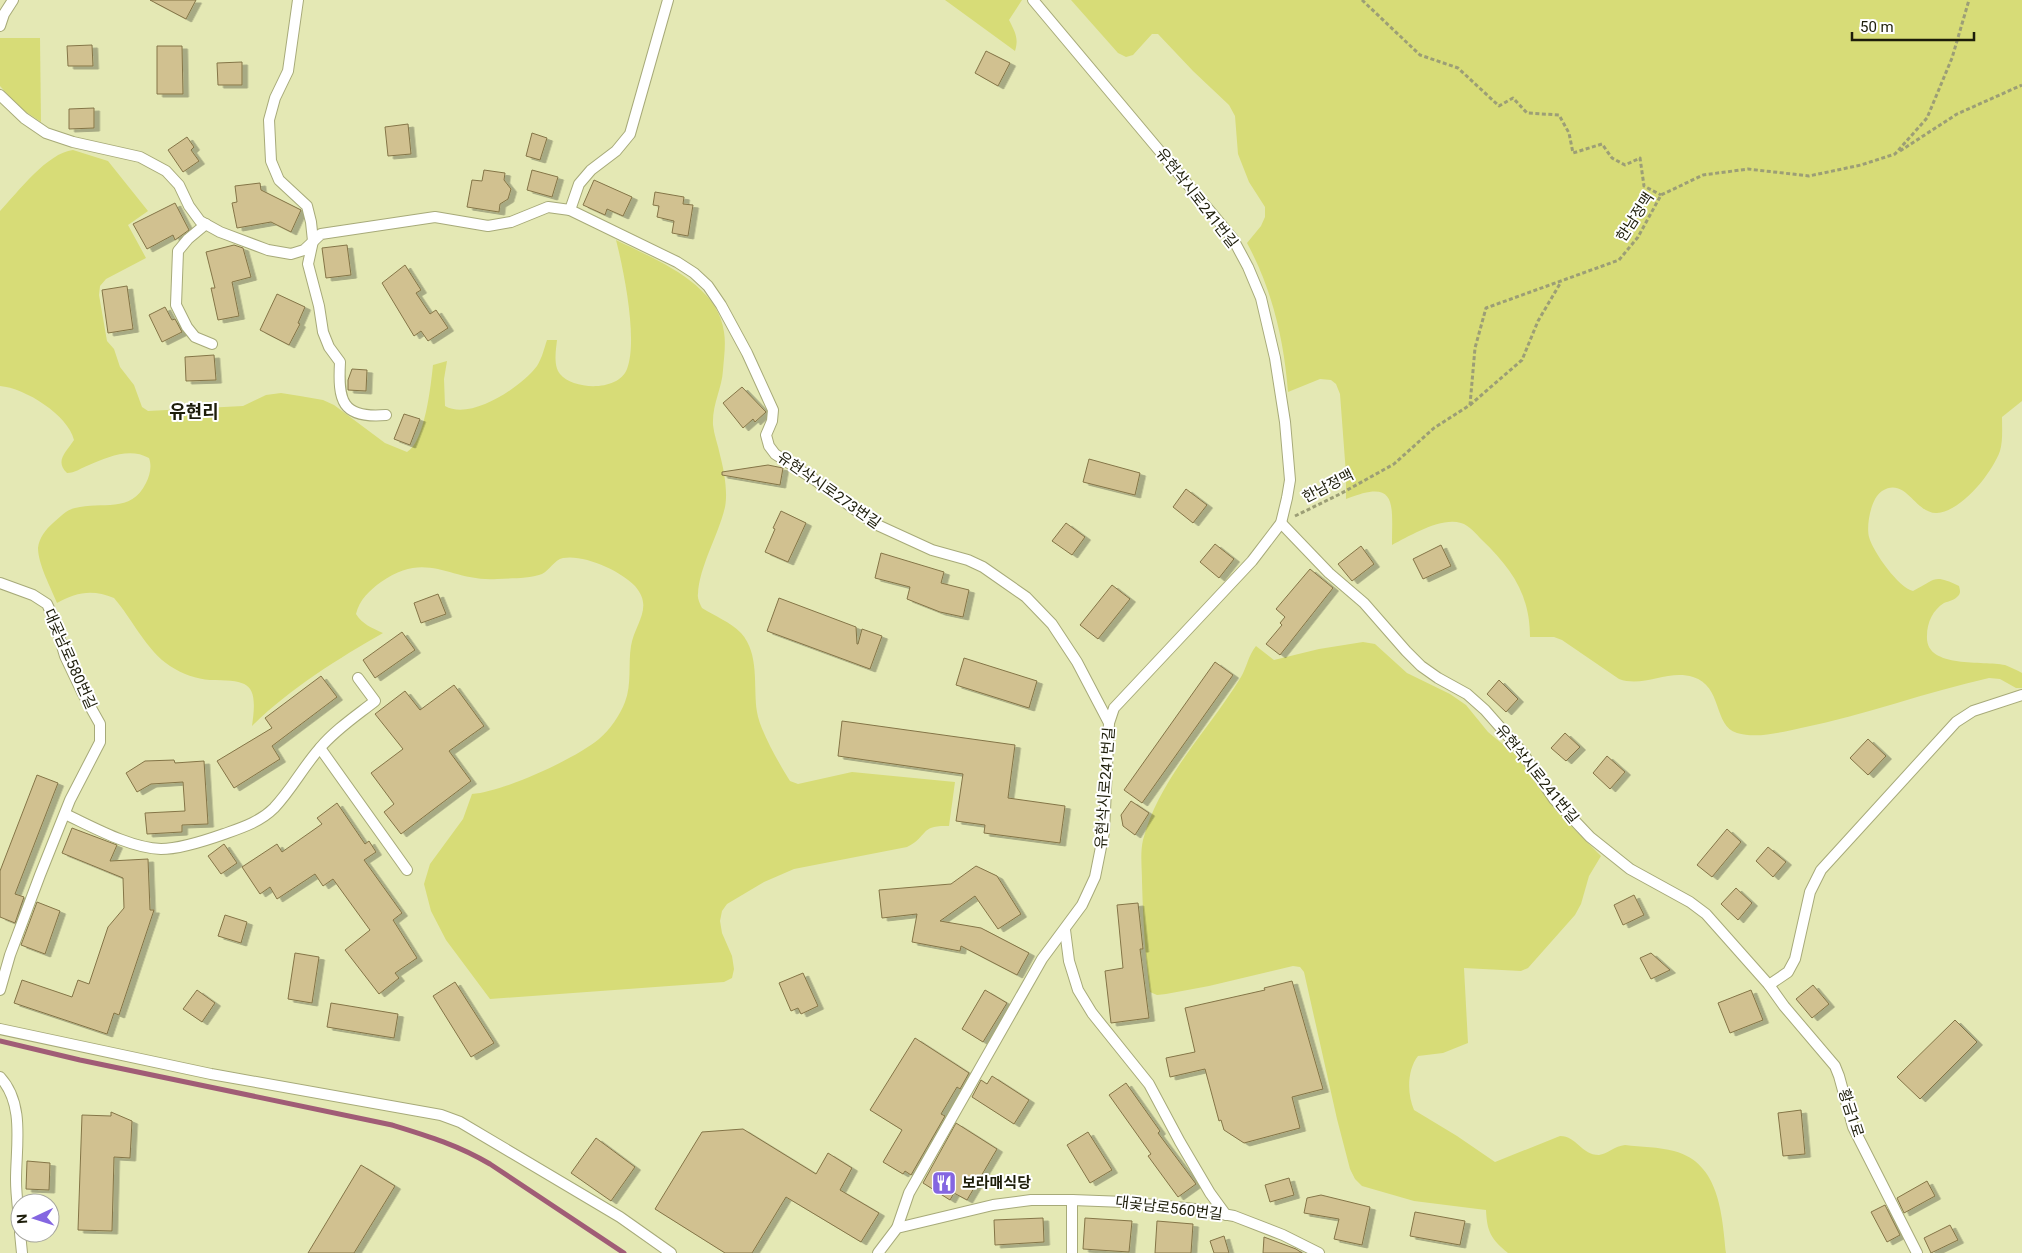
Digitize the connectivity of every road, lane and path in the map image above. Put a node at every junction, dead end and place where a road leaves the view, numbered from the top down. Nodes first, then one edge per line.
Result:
1 (13, 0) edge
2 (298, 0) edge
3 (668, 0) edge
4 (1033, 0) edge
5 (1362, 0) edge
6 (1969, 0) edge
7 (0, 26) edge
8 (2022, 85) edge
9 (0, 95) edge
10 (1895, 154) junction
11 (1661, 195) junction
12 (570, 210) junction
13 (206, 224) junction
14 (312, 241) junction
15 (1561, 281) junction
16 (212, 344) dead end
17 (1470, 405) junction
18 (386, 415) dead end
19 (1281, 523) junction
20 (0, 582) edge
21 (358, 678) dead end
22 (2022, 695) edge
23 (1109, 723) junction
24 (320, 748) junction
25 (65, 814) junction
26 (407, 870) dead end
27 (1065, 930) junction
28 (1769, 985) junction
29 (0, 990) edge
30 (0, 1029) edge
31 (0, 1076) edge
32 (17, 1193) edge
33 (1072, 1200) junction
34 (1226, 1215) junction
35 (897, 1228) junction
36 (671, 1253) edge
37 (878, 1253) edge
38 (1072, 1253) edge
39 (1319, 1253) edge
40 (1917, 1253) edge

1 - 7 lane
2 - 14 lane
3 - 12 lane
4 - 19 lane, 유현삭시로241번길
5 - 11 path
6 - 10 path
8 - 10 path, 한남정맥
9 - 13 lane, 유현삭시로273번길
10 - 11 path, 한남정맥
11 - 15 path, 한남정맥
12 - 14 lane, 유현삭시로273번길
12 - 23 lane, 유현삭시로273번길
13 - 14 lane, 유현삭시로273번길
13 - 16 lane
14 - 18 lane
15 - 17 path
15 - 17 path, 한남정맥
17 - 19 path, 한남정맥
19 - 23 lane, 유현삭시로241번길
19 - 28 lane, 유현삭시로241번길
20 - 25 lane, 대곶남로580번길
21 - 24 lane
22 - 28 lane
23 - 27 lane, 유현삭시로241번길
24 - 25 lane
24 - 26 lane
25 - 29 lane, 대곶남로580번길
27 - 34 lane
27 - 35 lane, 유현삭시로241번길
28 - 40 lane, 황금1로
30 - 36 lane
31 - 32 lane
33 - 34 lane, 대곶남로560번길
33 - 35 lane, 대곶남로560번길
33 - 38 lane
34 - 39 lane, 대곶남로560번길
35 - 37 lane

